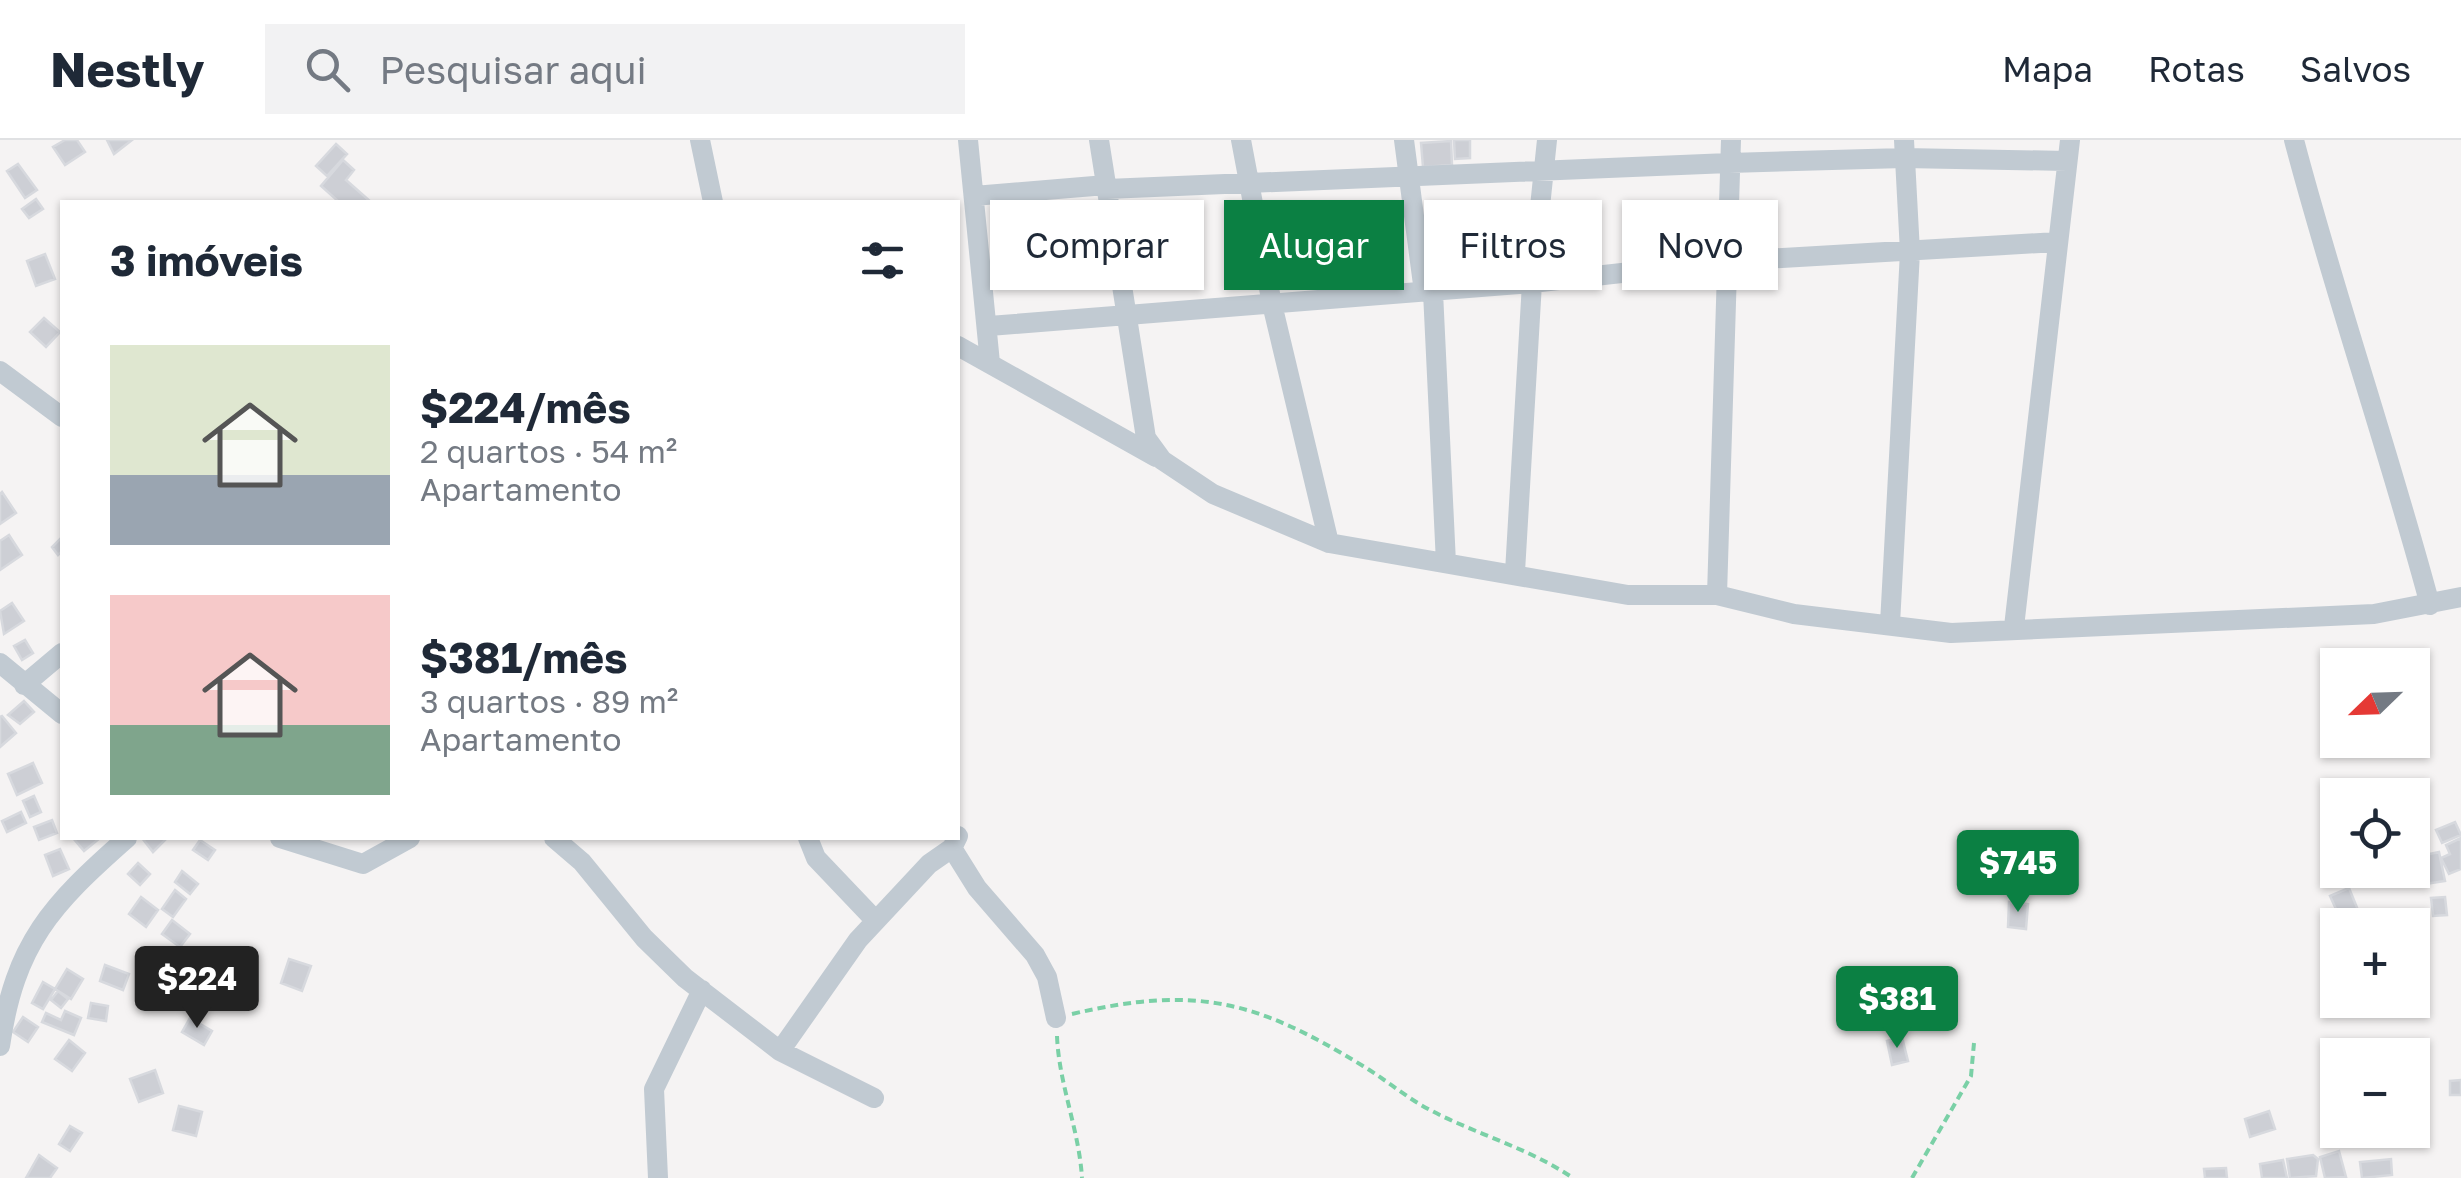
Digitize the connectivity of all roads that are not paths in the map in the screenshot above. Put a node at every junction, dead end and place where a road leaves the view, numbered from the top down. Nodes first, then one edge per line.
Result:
1 (700, 140) edge
2 (968, 140) edge
3 (1099, 140) edge
4 (1241, 140) edge
5 (1404, 140) edge
6 (1547, 140) edge
7 (1730, 140) edge
8 (2294, 140) edge
9 (1904, 149) edge
10 (2068, 151) edge
11 (1728, 163) junction
12 (1544, 174) junction
13 (709, 176) junction
14 (1410, 176) junction
15 (1250, 180) junction
16 (1106, 187) junction
17 (974, 196) junction
18 (713, 200) edge
19 (726, 200) edge
20 (1541, 200) edge
21 (1728, 200) edge
22 (2057, 242) junction
23 (1910, 252) junction
24 (1778, 258) edge
25 (1455, 290) edge
26 (1532, 290) edge
27 (1728, 290) edge
28 (1429, 292) junction
29 (1272, 304) junction
30 (1125, 314) junction
31 (989, 326) junction
32 (960, 347) edge
33 (990, 363) junction
34 (0, 372) edge
35 (60, 416) edge
36 (1162, 460) junction
37 (1328, 543) junction
38 (1446, 563) junction
39 (1515, 572) junction
40 (1716, 596) junction
41 (2461, 597) edge
42 (2430, 604) junction
43 (1890, 624) junction
44 (2014, 628) junction
45 (60, 654) edge
46 (0, 663) edge
47 (24, 686) junction
48 (60, 713) edge
49 (125, 840) edge
50 (286, 840) edge
51 (406, 840) edge
52 (556, 840) edge
53 (809, 840) edge
54 (955, 842) edge
55 (876, 920) junction
56 (702, 990) junction
57 (1056, 1018) road end
58 (0, 1046) edge
59 (780, 1050) junction
60 (874, 1098) dead end
61 (658, 1178) edge

1 - 13 street
2 - 17 street
3 - 16 street
4 - 15 street
5 - 14 street
6 - 12 street
7 - 11 street
8 - 42 street
9 - 10 street
9 - 11 street
9 - 23 street
10 - 22 street
11 - 12 street
11 - 21 street
12 - 14 street
12 - 20 street
13 - 18 street
13 - 19 street
14 - 15 street
14 - 28 street
15 - 16 street
15 - 29 street
16 - 17 street
16 - 30 street
17 - 31 street
22 - 23 street
22 - 44 street
23 - 24 street
23 - 43 street
25 - 28 street
26 - 39 street
27 - 40 street
28 - 29 street
28 - 38 street
29 - 30 street
29 - 37 street
30 - 31 street
30 - 36 street
31 - 33 street
32 - 33 street
33 - 36 street
34 - 35 street
36 - 37 street
37 - 38 street
38 - 39 street
39 - 40 street
40 - 43 street
41 - 42 street
42 - 44 street
43 - 44 street
45 - 47 street
46 - 47 street
47 - 48 street
49 - 58 street
50 - 51 street
52 - 56 street
53 - 55 street
54 - 55 street
54 - 57 street
55 - 59 street
56 - 59 street
56 - 61 street
59 - 60 street

